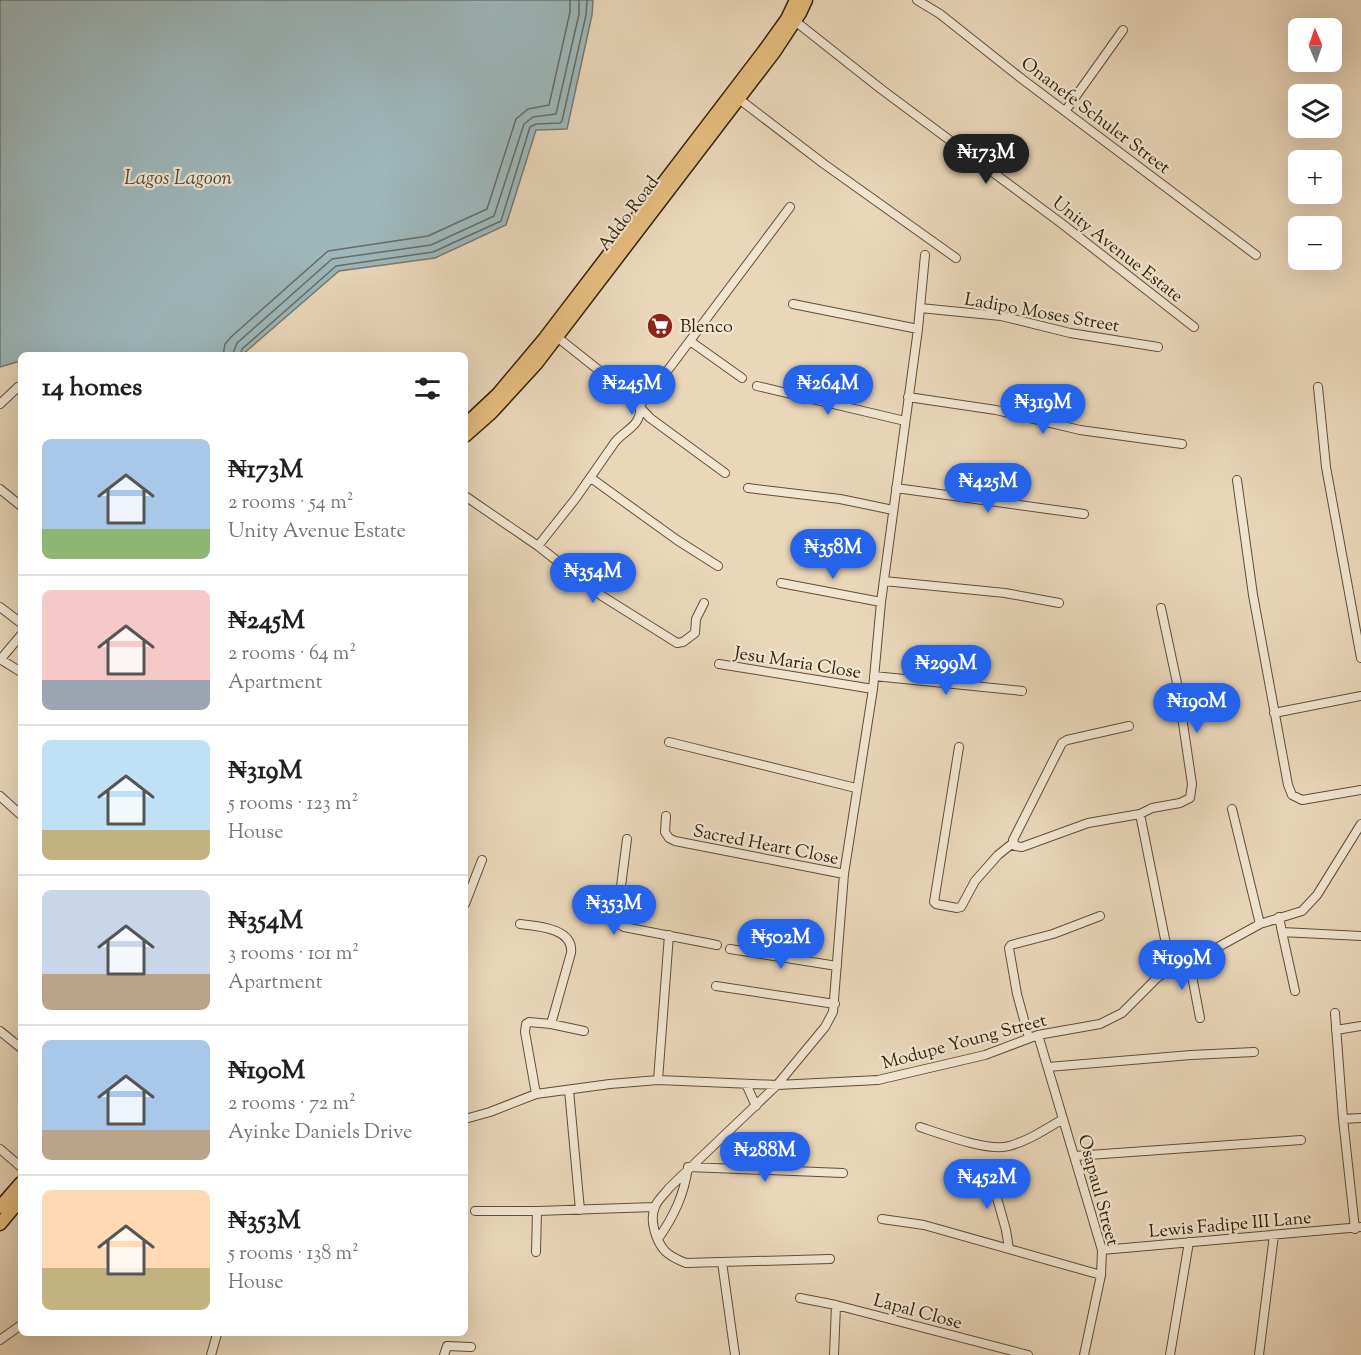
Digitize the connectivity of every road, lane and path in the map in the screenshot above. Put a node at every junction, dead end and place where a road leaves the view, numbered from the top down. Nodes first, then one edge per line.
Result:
1 (796, 0) edge
2 (806, 0) edge
3 (917, 0) edge
4 (795, 21) junction
5 (1124, 30) dead end
6 (739, 99) junction
7 (1066, 110) junction
8 (790, 207) dead end
9 (925, 255) dead end
10 (1256, 255) dead end
11 (956, 258) dead end
12 (793, 304) dead end
13 (920, 308) junction
14 (1194, 327) dead end
15 (918, 329) junction
16 (557, 337) junction
17 (690, 341) junction
18 (1158, 347) dead end
19 (742, 378) dead end
20 (757, 386) dead end
21 (18, 387) dead end
22 (1318, 387) dead end
23 (908, 396) junction
24 (0, 404) edge
25 (640, 405) junction
26 (905, 421) junction
27 (468, 422) edge
28 (468, 433) edge
29 (1182, 444) dead end
30 (725, 473) dead end
31 (591, 478) junction
32 (1237, 480) dead end
33 (748, 488) dead end
34 (896, 488) junction
35 (0, 489) edge
36 (468, 498) edge
37 (18, 504) edge
38 (893, 510) junction
39 (1084, 514) dead end
40 (538, 546) junction
41 (718, 566) dead end
42 (884, 581) junction
43 (780, 583) dead end
44 (881, 602) junction
45 (704, 603) dead end
46 (1059, 603) dead end
47 (0, 607) edge
48 (1161, 608) dead end
49 (18, 621) edge
50 (18, 638) edge
51 (1360, 648) edge
52 (1361, 658) edge
53 (0, 659) edge
54 (719, 663) dead end
55 (18, 670) edge
56 (874, 676) junction
57 (873, 689) junction
58 (1022, 691) dead end
59 (1361, 696) edge
60 (1274, 713) junction
61 (1129, 726) dead end
62 (669, 742) dead end
63 (959, 747) dead end
64 (856, 788) junction
65 (1361, 790) edge
66 (0, 796) edge
67 (1233, 809) dead end
68 (18, 812) edge
69 (1140, 814) junction
70 (666, 816) dead end
71 (1361, 824) edge
72 (627, 839) dead end
73 (1013, 843) junction
74 (482, 860) dead end
75 (844, 874) junction
76 (468, 896) edge
77 (1100, 916) dead end
78 (1279, 917) junction
79 (520, 924) dead end
80 (1260, 924) junction
81 (1282, 932) junction
82 (669, 935) junction
83 (1361, 936) edge
84 (717, 945) dead end
85 (730, 949) dead end
86 (1189, 960) junction
87 (837, 966) junction
88 (1174, 966) junction
89 (716, 986) dead end
90 (1295, 991) dead end
91 (835, 1004) junction
92 (1335, 1013) dead end
93 (1200, 1018) dead end
94 (551, 1024) junction
95 (1361, 1026) edge
96 (1336, 1030) junction
97 (0, 1031) edge
98 (584, 1031) dead end
99 (1038, 1035) junction
100 (1029, 1038) junction
101 (18, 1046) edge
102 (1254, 1052) dead end
103 (1048, 1067) junction
104 (658, 1080) junction
105 (746, 1084) junction
106 (777, 1085) junction
107 (568, 1090) junction
108 (536, 1094) junction
109 (756, 1106) junction
110 (468, 1118) edge
111 (1361, 1118) edge
112 (1063, 1119) junction
113 (1343, 1119) junction
114 (920, 1127) dead end
115 (1301, 1140) dead end
116 (0, 1149) edge
117 (1075, 1156) junction
118 (18, 1164) edge
119 (988, 1166) dead end
120 (688, 1167) junction
121 (843, 1173) dead end
122 (18, 1186) edge
123 (18, 1203) edge
124 (0, 1207) edge
125 (654, 1207) junction
126 (475, 1210) dead end
127 (580, 1210) junction
128 (537, 1211) junction
129 (882, 1219) dead end
130 (0, 1224) edge
131 (1358, 1228) edge
132 (1275, 1235) junction
133 (658, 1239) junction
134 (1189, 1242) junction
135 (1009, 1249) junction
136 (1102, 1250) junction
137 (536, 1252) dead end
138 (830, 1259) dead end
139 (722, 1262) junction
140 (1101, 1275) junction
141 (800, 1298) dead end
142 (836, 1305) junction
143 (18, 1327) edge
144 (216, 1336) edge
145 (0, 1340) edge
146 (471, 1347) dead end
147 (211, 1355) edge
148 (444, 1355) edge
149 (735, 1355) edge
150 (834, 1355) edge
151 (1028, 1355) edge
152 (1084, 1355) edge
153 (1170, 1355) edge
154 (1259, 1355) edge

1 - 27 main road, Addo Road
2 - 4 main road, Addo Road
3 - 7 street, Onanefe Schuler Street
4 - 6 main road, Addo Road
4 - 14 street, Unity Avenue Estate
5 - 7 street
6 - 11 street
6 - 16 main road, Addo Road
7 - 10 street, Onanefe Schuler Street
8 - 17 street
9 - 13 street
12 - 15 street
13 - 15 street
13 - 18 street, Ladipo Moses Street
15 - 23 street
16 - 25 street
16 - 28 main road, Addo Road
17 - 19 street
17 - 25 street
20 - 26 street
21 - 24 street
22 - 51 street
23 - 26 street
23 - 29 street
25 - 30 street
25 - 31 street
26 - 34 street
31 - 40 street
31 - 41 street
32 - 60 street
33 - 38 street
34 - 38 street
34 - 39 street
35 - 37 street
36 - 40 street
38 - 42 street
40 - 45 street
42 - 44 street
42 - 46 street
43 - 44 street
44 - 56 street
47 - 49 street
48 - 69 street
50 - 53 street
51 - 52 street
53 - 55 street
54 - 57 street, Jesu Maria Close
56 - 57 street
56 - 58 street
57 - 64 street
59 - 60 street
60 - 65 street
61 - 73 street
62 - 64 street
63 - 73 street
64 - 75 street
66 - 68 street
67 - 80 street
69 - 73 street
69 - 88 street
70 - 75 street, Sacred Heart Close
71 - 78 street, Modupe Young Street
72 - 82 street
74 - 76 street
75 - 87 street
77 - 100 street
78 - 80 street, Modupe Young Street
78 - 81 street
79 - 94 street
80 - 86 street, Modupe Young Street
81 - 83 street
81 - 90 street
82 - 84 street
82 - 104 street
85 - 87 street
86 - 88 street, Modupe Young Street
86 - 93 street
87 - 91 street
88 - 99 street, Modupe Young Street
89 - 91 street
91 - 106 street
92 - 96 street
94 - 98 street
94 - 108 street
95 - 96 street
96 - 113 street
97 - 101 street
99 - 100 street, Modupe Young Street
99 - 103 street, Osapaul Street
100 - 106 street, Modupe Young Street
102 - 103 street
103 - 112 street, Osapaul Street
104 - 105 street, Modupe Young Street
104 - 107 street, Modupe Young Street
105 - 106 street, Modupe Young Street
105 - 109 street
106 - 109 street
107 - 108 street, Modupe Young Street
107 - 127 street
108 - 110 street, Modupe Young Street
109 - 120 street
111 - 113 street
112 - 114 street
112 - 117 street, Osapaul Street
113 - 131 street
115 - 117 street
116 - 118 street
117 - 136 street, Osapaul Street
119 - 135 street
120 - 121 street
120 - 125 street
120 - 133 street
122 - 124 main road
123 - 130 main road
125 - 127 street
125 - 133 street
126 - 128 street
127 - 128 street
128 - 137 street
129 - 135 street
131 - 132 street, Lewis Fadipe III Lane
132 - 134 street, Lewis Fadipe III Lane
132 - 154 street
133 - 139 street
134 - 136 street, Lewis Fadipe III Lane
134 - 153 street
135 - 140 street
136 - 140 street, Osapaul Street
138 - 139 street
139 - 149 street
140 - 152 street, Osapaul Street
141 - 142 street, Lapal Close
142 - 150 street
142 - 151 street, Lapal Close
143 - 145 street
144 - 147 street
146 - 148 street

